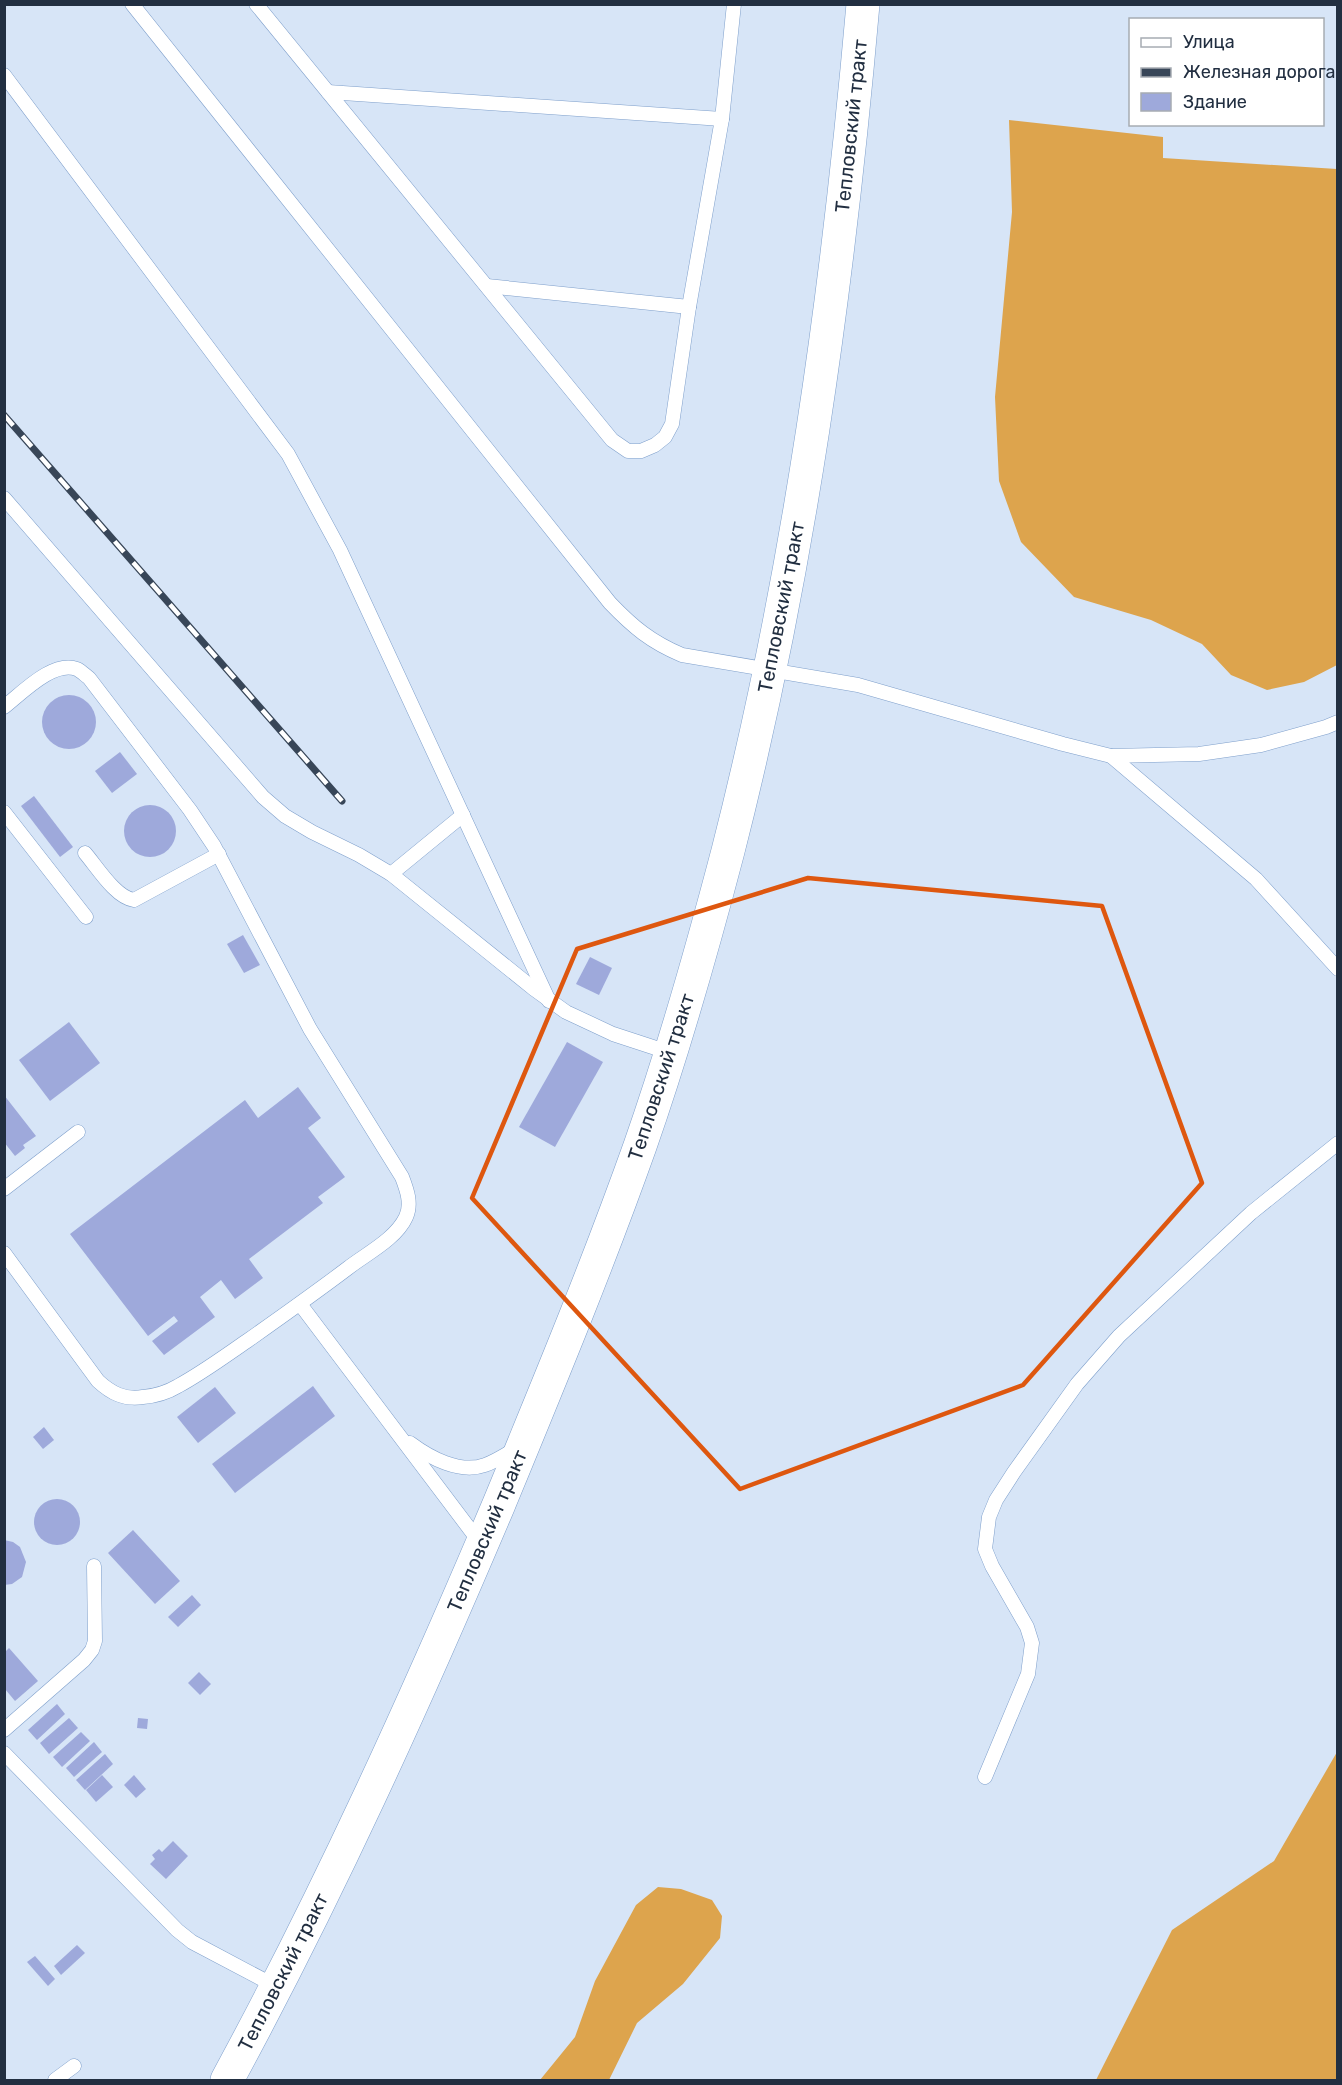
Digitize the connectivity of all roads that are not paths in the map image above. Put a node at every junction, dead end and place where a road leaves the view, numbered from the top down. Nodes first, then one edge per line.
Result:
1 (132, 4) edge
2 (256, 4) edge
3 (735, 4) edge
4 (863, 4) edge
5 (4, 75) edge
6 (328, 92) junction
7 (722, 119) junction
8 (487, 286) junction
9 (689, 307) junction
10 (4, 498) edge
11 (770, 669) junction
12 (4, 707) edge
13 (1334, 727) edge
14 (1111, 756) junction
15 (4, 812) edge
16 (463, 815) junction
17 (85, 854) dead end
18 (219, 854) junction
19 (391, 874) junction
20 (86, 917) dead end
21 (1338, 969) edge
22 (549, 1002) junction
23 (671, 1053) junction
24 (78, 1131) dead end
25 (1338, 1143) edge
26 (4, 1189) edge
27 (4, 1253) edge
28 (300, 1304) junction
29 (396, 1432) junction
30 (524, 1443) junction
31 (482, 1545) junction
32 (94, 1566) dead end
33 (4, 1730) edge
34 (4, 1753) edge
35 (985, 1777) dead end
36 (278, 1987) junction
37 (74, 2066) dead end
38 (56, 2080) edge
39 (227, 2080) edge

1 - 11 lane
2 - 6 lane
3 - 7 lane
4 - 11 main road, Тепловский тракт
5 - 16 lane
6 - 7 lane
6 - 8 lane
7 - 9 lane
8 - 9 lane
8 - 9 lane
10 - 19 lane
11 - 14 lane
11 - 23 main road, Тепловский тракт
12 - 18 lane
13 - 14 lane
14 - 21 lane
15 - 20 lane
16 - 19 lane
16 - 22 lane
17 - 18 lane
18 - 28 lane
19 - 22 lane
22 - 23 lane
23 - 30 main road, Тепловский тракт
24 - 26 lane
25 - 35 lane
27 - 28 lane
28 - 29 lane
29 - 30 lane
29 - 31 lane
30 - 31 main road, Тепловский тракт
31 - 36 main road, Тепловский тракт
32 - 33 lane
34 - 36 lane
36 - 39 main road, Тепловский тракт
37 - 38 lane

